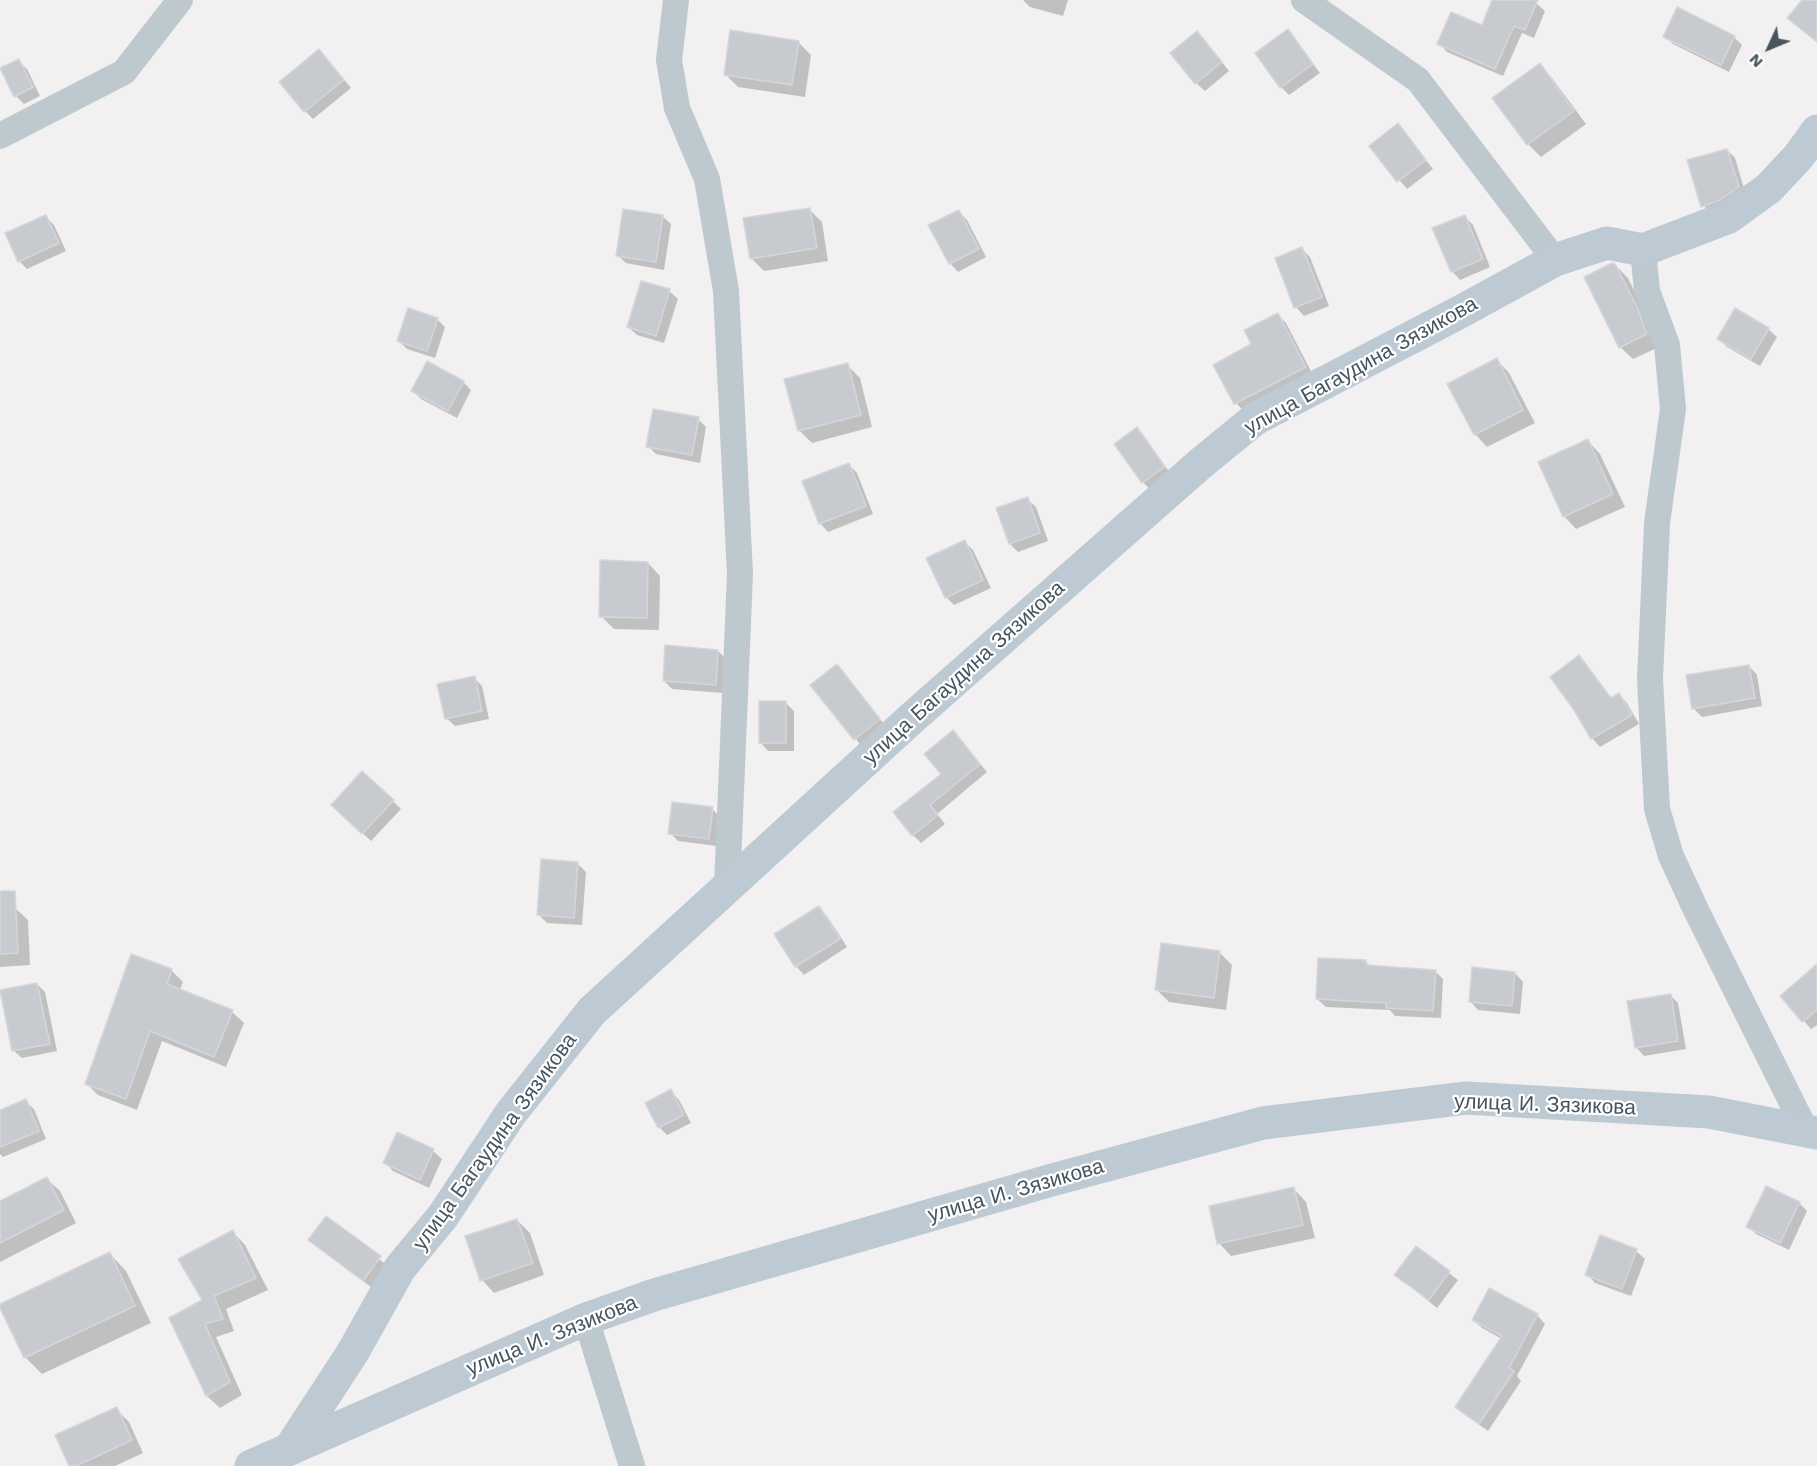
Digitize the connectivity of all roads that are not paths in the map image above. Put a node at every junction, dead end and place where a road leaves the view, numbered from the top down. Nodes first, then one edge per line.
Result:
1 (180, 0) edge
2 (676, 0) edge
3 (1304, 0) edge
4 (1817, 131) edge
5 (0, 136) edge
6 (1643, 250) junction
7 (1555, 260) junction
8 (727, 888) junction
9 (1811, 1131) edge
10 (585, 1318) junction
11 (291, 1447) junction
12 (251, 1466) edge
13 (632, 1466) edge

1 - 5 street
2 - 8 street
3 - 7 street
4 - 6 street
6 - 7 street, улица Багаудина Зязикова
6 - 9 street
7 - 8 street, улица Багаудина Зязикова
8 - 11 street, улица Багаудина Зязикова
9 - 10 street, улица И. Зязикова
10 - 11 street, улица И. Зязикова
10 - 13 street
11 - 12 street, улица И. Зязикова

